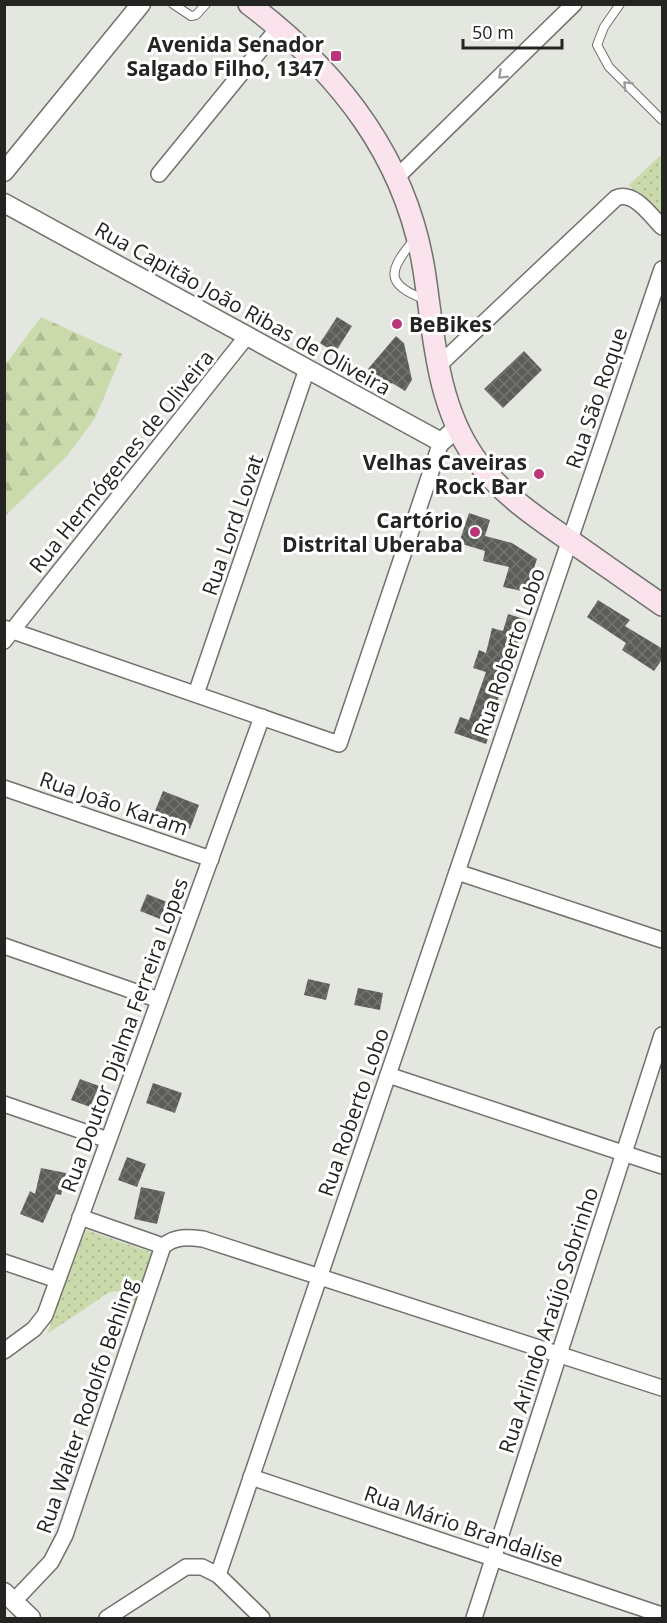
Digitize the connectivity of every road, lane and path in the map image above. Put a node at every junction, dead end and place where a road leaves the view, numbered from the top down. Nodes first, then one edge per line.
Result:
1 (141, 4) edge
2 (173, 4) edge
3 (206, 4) edge
4 (249, 4) edge
5 (574, 4) edge
6 (616, 5) edge
7 (279, 27) junction
8 (663, 120) edge
9 (4, 172) edge
10 (159, 174) dead end
11 (397, 177) junction
12 (4, 203) edge
13 (663, 227) edge
14 (418, 236) junction
15 (663, 269) edge
16 (428, 301) junction
17 (247, 336) junction
18 (438, 366) junction
19 (307, 369) junction
20 (457, 428) junction
21 (441, 442) junction
22 (569, 540) junction
23 (663, 605) edge
24 (7, 633) edge
25 (196, 694) junction
26 (262, 717) junction
27 (4, 788) edge
28 (211, 859) junction
29 (456, 872) junction
30 (663, 940) edge
31 (4, 946) edge
32 (159, 1000) junction
33 (663, 1035) edge
34 (388, 1075) junction
35 (4, 1104) edge
36 (108, 1140) junction
37 (624, 1154) junction
38 (663, 1166) edge
39 (80, 1217) junction
40 (163, 1246) junction
41 (4, 1262) edge
42 (319, 1277) junction
43 (57, 1280) junction
44 (4, 1351) edge
45 (559, 1354) junction
46 (663, 1388) edge
47 (251, 1477) junction
48 (493, 1558) junction
49 (218, 1575) junction
50 (9, 1597) edge
51 (663, 1615) edge
52 (31, 1618) edge
53 (107, 1618) edge
54 (262, 1618) edge
55 (474, 1618) edge

1 - 9 street
2 - 3 lane
4 - 7 main road
5 -> 11 street
8 -> 6 lane
7 - 10 street
7 - 11 main road
11 - 14 main road
12 - 17 street, Rua Capitão João Ribas de Oliveira
13 - 18 street
14 - 16 main road
14 - 16 lane
15 - 22 street, Rua São Roque
16 - 18 main road
17 - 19 street, Rua Capitão João Ribas de Oliveira
17 - 24 street, Rua Hermógenes de Oliveira
18 - 20 main road
19 - 21 street, Rua Capitão João Ribas de Oliveira
19 - 25 street, Rua Lord Lovat
20 - 21 street
20 - 22 main road
21 - 26 street
22 - 23 main road
22 - 29 street, Rua Roberto Lobo
24 - 25 street
25 - 26 street
26 - 28 street, Rua Doutor Djalma Ferreira Lopes
27 - 28 street, Rua João Karam
28 - 32 street, Rua Doutor Djalma Ferreira Lopes
29 - 30 street
29 - 34 street, Rua Roberto Lobo
31 - 32 street
32 - 36 street, Rua Doutor Djalma Ferreira Lopes
33 - 37 street, Rua Arlindo Araújo Sobrinho
34 - 37 street
34 - 42 street, Rua Roberto Lobo
35 - 36 street
36 - 39 street, Rua Doutor Djalma Ferreira Lopes
37 - 38 street
37 - 45 street, Rua Arlindo Araújo Sobrinho
39 - 40 street
39 - 43 street, Rua Doutor Djalma Ferreira Lopes
40 - 42 street
40 - 50 street, Rua Walter Rodolfo Behling
41 - 43 street
42 - 45 street
42 - 47 street, Rua Roberto Lobo
43 - 44 street, Rua Doutor Djalma Ferreira Lopes
45 - 46 street
45 - 48 street, Rua Arlindo Araújo Sobrinho
47 - 48 street, Rua Mário Brandalise
47 - 49 street, Rua Roberto Lobo
48 - 51 street, Rua Mário Brandalise
48 - 55 street, Rua Arlindo Araújo Sobrinho
49 - 53 street
49 - 54 street
50 - 52 street

